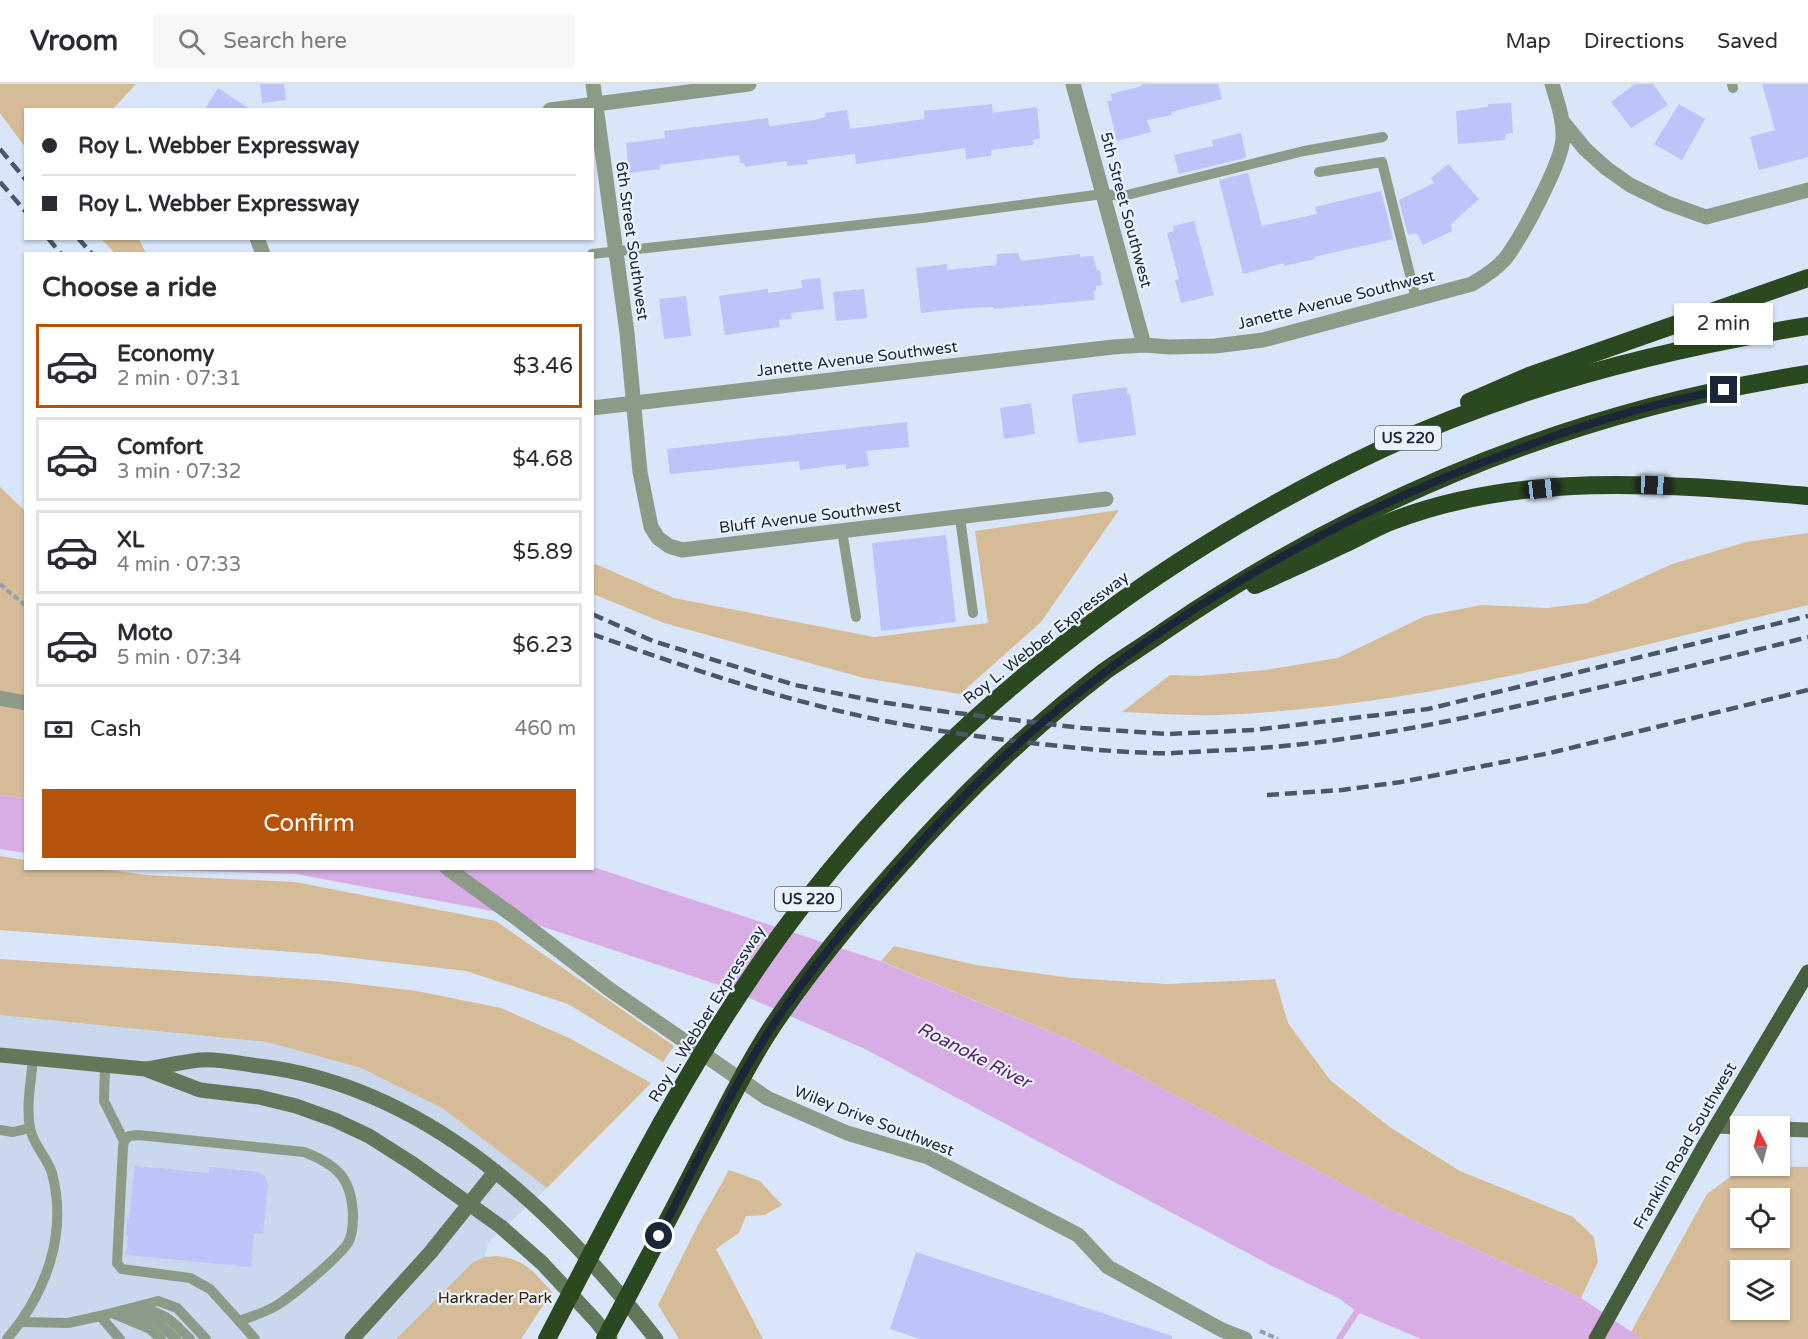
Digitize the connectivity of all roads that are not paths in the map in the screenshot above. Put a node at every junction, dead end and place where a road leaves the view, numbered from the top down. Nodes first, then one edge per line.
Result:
1 (593, 84) edge
2 (749, 84) edge
3 (1073, 84) edge
4 (1552, 84) edge
5 (596, 105) junction
6 (568, 108) edge
7 (1562, 121) junction
8 (1383, 137) dead end
9 (1319, 172) dead end
10 (1808, 190) edge
11 (1103, 194) junction
12 (615, 252) junction
13 (594, 254) edge
14 (1808, 278) edge
15 (1416, 299) junction
16 (1808, 326) edge
17 (1144, 345) junction
18 (1808, 374) edge
19 (634, 404) junction
20 (594, 408) edge
21 (1387, 447) junction
22 (1808, 496) edge
23 (1106, 499) dead end
24 (960, 518) junction
25 (842, 531) junction
26 (973, 613) dead end
27 (1190, 613) junction
28 (856, 617) dead end
29 (0, 698) edge
30 (24, 703) edge
31 (450, 870) edge
32 (1808, 972) edge
33 (0, 1055) edge
34 (33, 1059) junction
35 (105, 1065) junction
36 (145, 1070) junction
37 (1716, 1126) junction
38 (1730, 1127) edge
39 (30, 1128) junction
40 (1790, 1129) edge
41 (0, 1130) edge
42 (1808, 1130) edge
43 (124, 1141) junction
44 (495, 1172) junction
45 (471, 1203) junction
46 (137, 1306) junction
47 (117, 1311) junction
48 (100, 1316) junction
49 (239, 1321) junction
50 (21, 1322) junction
51 (7, 1339) edge
52 (120, 1339) edge
53 (161, 1339) edge
54 (176, 1339) edge
55 (190, 1339) edge
56 (206, 1339) edge
57 (255, 1339) edge
58 (352, 1339) edge
59 (547, 1339) edge
60 (607, 1339) edge
61 (656, 1339) edge
62 (1245, 1339) edge
63 (1596, 1339) edge

1 - 5 street, 6th Street Southwest
2 - 5 street
3 - 11 street, 5th Street Southwest
4 - 7 street
5 - 6 street
5 - 12 street, 6th Street Southwest
7 - 10 street
7 - 15 street, Janette Avenue Southwest
8 - 11 lane
9 - 15 lane
11 - 12 lane
11 - 17 street, 5th Street Southwest
12 - 13 lane
12 - 19 street, 6th Street Southwest
14 - 21 highway
15 - 17 street, Janette Avenue Southwest
16 - 21 highway, Roy L. Webber Expressway / US 220
17 - 19 street, Janette Avenue Southwest
18 - 27 highway, US 220
19 - 20 street, Janette Avenue Southwest
19 - 25 street, Bluff Avenue Southwest
21 - 59 highway, Roy L. Webber Expressway / US 220
22 - 27 highway
23 - 24 street, Bluff Avenue Southwest
24 - 25 street, Bluff Avenue Southwest
24 - 26 lane
25 - 28 lane
27 - 60 highway, US 220
29 - 30 street
31 - 62 street, Wiley Drive Southwest
32 - 37 main road, Franklin Road Southwest
33 - 34 main road
34 - 35 main road
34 - 39 lane
35 - 36 main road
35 - 43 lane
36 - 44 main road
36 - 45 main road
37 - 38 main road
37 - 63 main road, Franklin Road Southwest
39 - 41 lane
39 - 50 lane
40 - 42 main road
43 - 49 lane
43 - 49 lane
44 - 45 main road
44 - 61 main road
45 - 58 main road
45 - 60 main road
46 - 47 lane
46 - 55 lane
46 - 56 lane
47 - 48 lane
47 - 53 lane
47 - 54 lane
48 - 50 lane
48 - 52 lane
49 - 57 lane
50 - 51 lane

